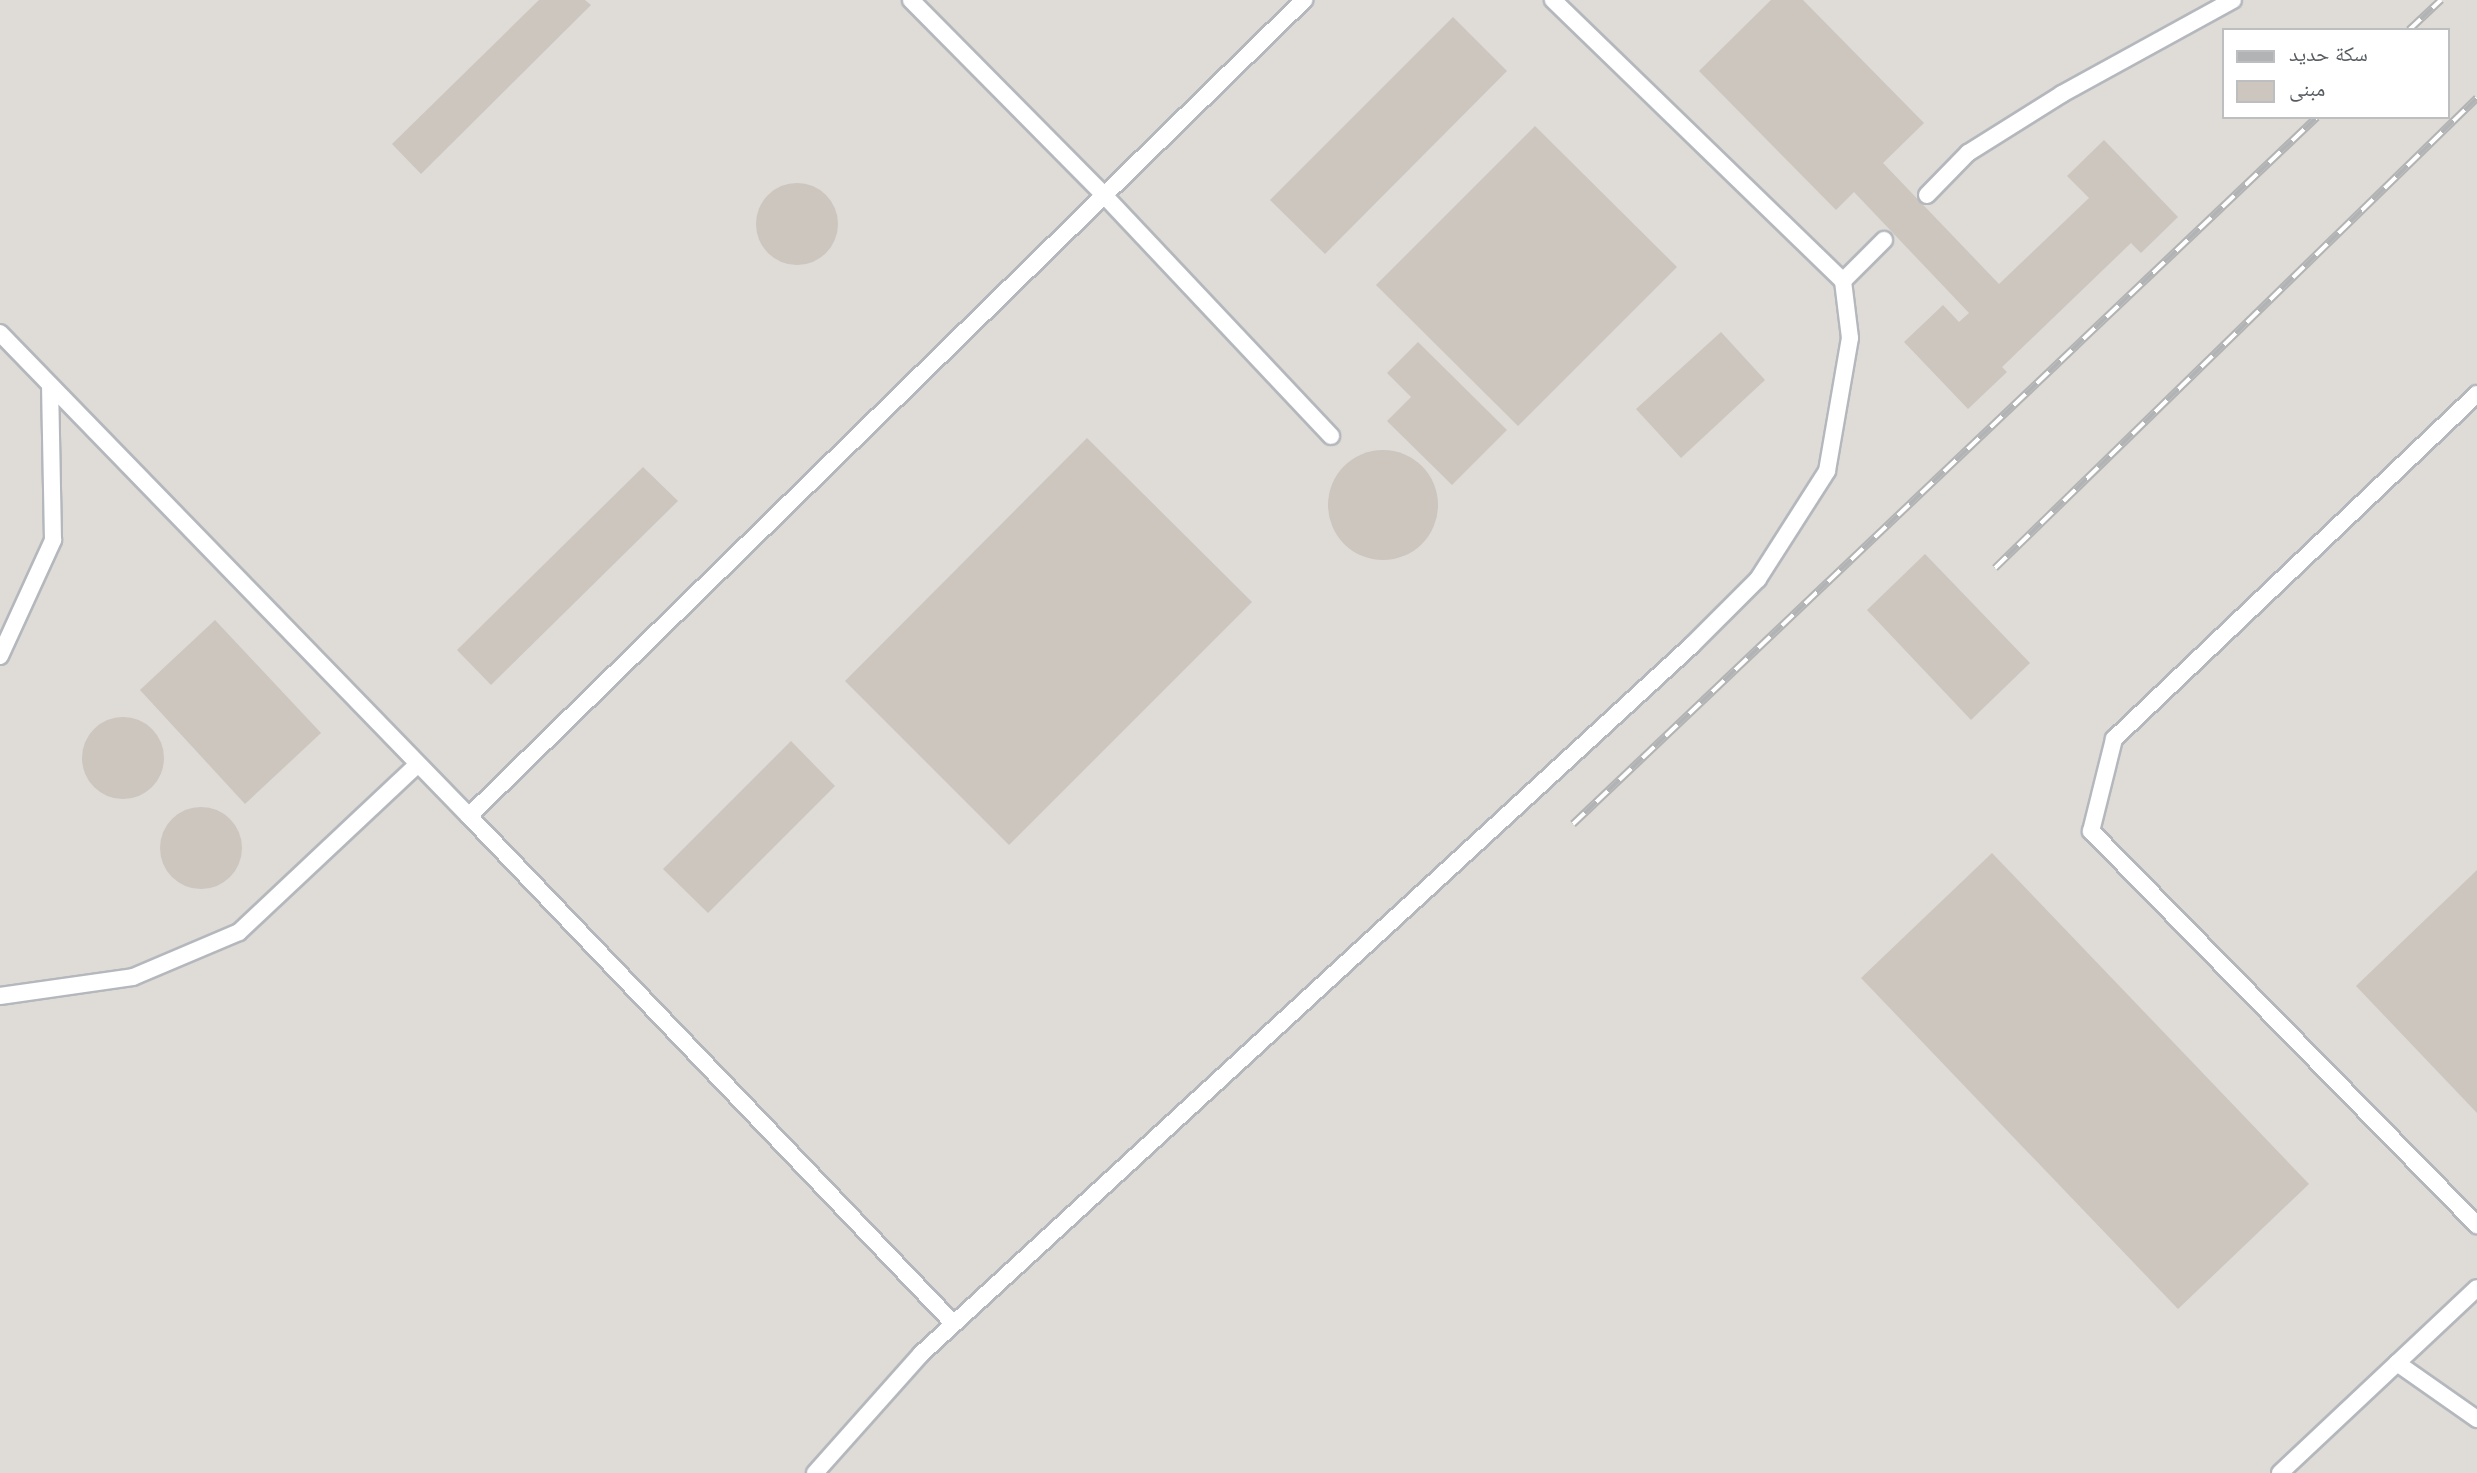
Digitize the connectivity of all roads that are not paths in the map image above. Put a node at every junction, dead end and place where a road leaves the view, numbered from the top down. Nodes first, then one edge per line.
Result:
1 (911, 0) edge
2 (1304, 0) edge
3 (1553, 0) edge
4 (2233, 0) edge
5 (1104, 195) junction
6 (1927, 195) dead end
7 (1884, 240) dead end
8 (1843, 281) junction
9 (0, 333) edge
10 (50, 385) junction
11 (2477, 394) edge
12 (1331, 436) dead end
13 (0, 656) edge
14 (418, 764) junction
15 (469, 816) junction
16 (0, 996) edge
17 (2477, 1224) edge
18 (2477, 1288) edge
19 (954, 1324) junction
20 (2397, 1363) junction
21 (2477, 1419) edge
22 (815, 1473) edge
23 (2280, 1473) edge

1 - 5 lane
2 - 5 lane
3 - 8 lane
4 - 6 lane
5 - 12 lane
5 - 15 lane
7 - 8 lane
8 - 19 lane
9 - 10 lane
10 - 13 lane
10 - 14 lane
11 - 17 lane
14 - 15 lane
14 - 16 lane
15 - 19 lane
18 - 20 lane
19 - 22 lane
20 - 21 lane
20 - 23 lane

